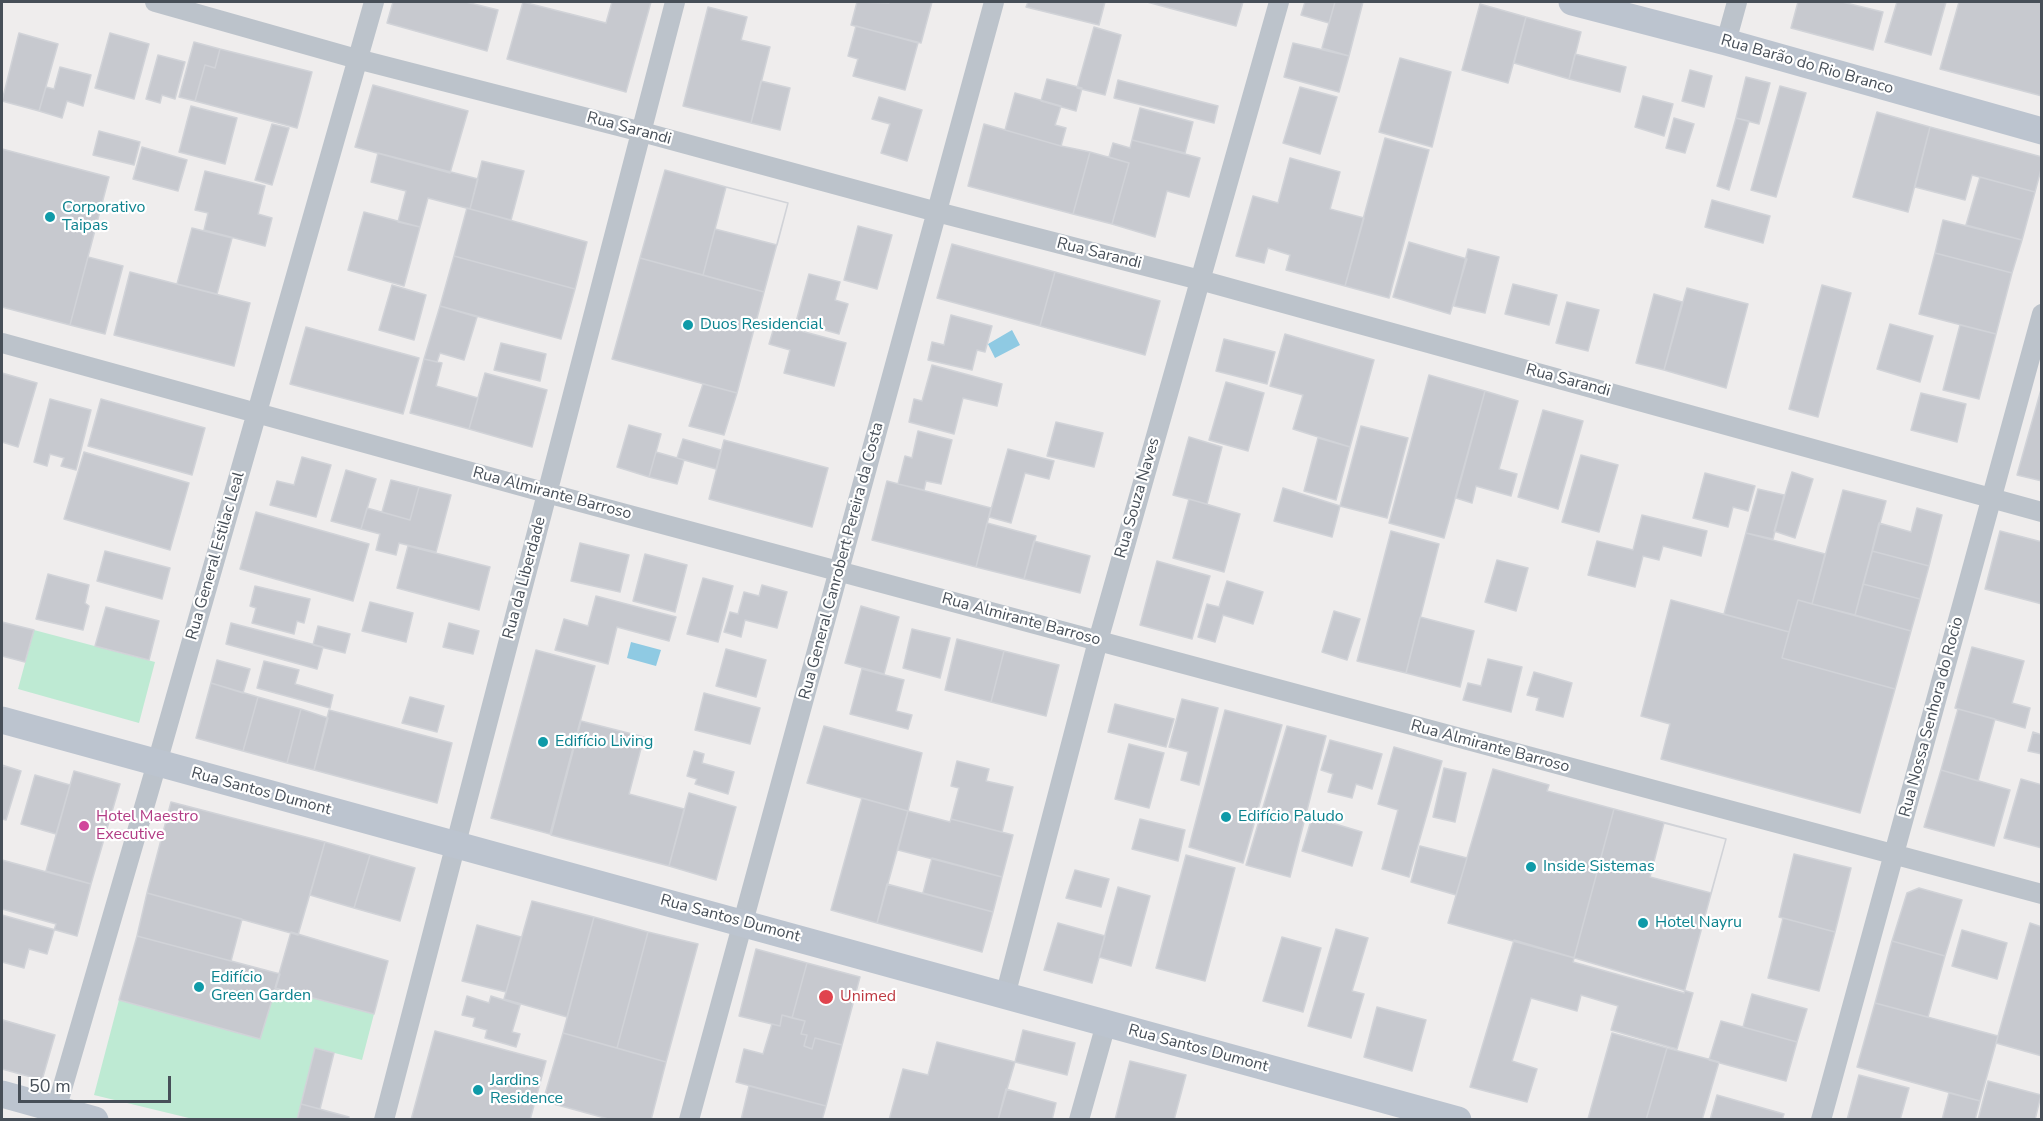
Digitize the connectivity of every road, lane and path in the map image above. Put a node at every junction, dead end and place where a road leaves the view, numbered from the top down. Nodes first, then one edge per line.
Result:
1 (155, 2) edge
2 (374, 2) edge
3 (675, 2) edge
4 (994, 2) edge
5 (1279, 2) edge
6 (1572, 2) edge
7 (1737, 2) edge
8 (1726, 42) junction
9 (357, 59) junction
10 (2042, 131) edge
11 (642, 132) junction
12 (937, 212) junction
13 (1200, 280) junction
14 (2042, 314) edge
15 (2, 343) edge
16 (257, 414) junction
17 (547, 493) junction
18 (1992, 498) junction
19 (2042, 512) edge
20 (839, 571) junction
21 (1098, 641) junction
22 (2, 720) edge
23 (157, 763) junction
24 (455, 845) junction
25 (1894, 855) junction
26 (2042, 894) edge
27 (744, 923) junction
28 (1005, 996) junction
29 (1106, 1024) junction
30 (2, 1094) edge
31 (55, 1114) edge
32 (95, 1119) edge
33 (384, 1119) edge
34 (689, 1119) edge
35 (1079, 1119) edge
36 (1458, 1119) edge
37 (1821, 1119) edge

1 - 9 street, Rua Sarandi
2 - 9 street, Rua General Estilac Leal
3 - 11 street, Rua da Liberdade
4 - 12 street, Rua General Canrobert Pereira da Costa
5 - 13 street, Rua Souza Naves
6 - 8 street, Rua Barão do Rio Branco
7 - 8 street
8 - 10 street, Rua Barão do Rio Branco
9 - 11 street, Rua Sarandi
9 - 16 street, Rua General Estilac Leal
11 - 12 street, Rua Sarandi
11 - 17 street, Rua da Liberdade
12 - 13 street, Rua Sarandi
12 - 20 street, Rua General Canrobert Pereira da Costa
13 - 18 street, Rua Sarandi
13 - 21 street, Rua Souza Naves
14 - 18 street, Rua Nossa Senhora do Rocio
15 - 16 street, Rua Almirante Barroso
16 - 17 street, Rua Almirante Barroso
16 - 23 street, Rua General Estilac Leal
17 - 20 street, Rua Almirante Barroso
17 - 24 street, Rua da Liberdade
18 - 19 street, Rua Sarandi
18 - 25 street, Rua Nossa Senhora do Rocio
20 - 21 street, Rua Almirante Barroso
20 - 27 street, Rua General Canrobert Pereira da Costa
21 - 25 street, Rua Almirante Barroso
21 - 28 street, Rua Souza Naves
22 - 23 street, Rua Santos Dumont
23 - 24 street, Rua Santos Dumont
23 - 31 street, Rua General Estilac Leal
24 - 27 street, Rua Santos Dumont
24 - 33 street, Rua da Liberdade
25 - 26 street, Rua Almirante Barroso
25 - 37 street, Rua Nossa Senhora do Rocio
27 - 28 street, Rua Santos Dumont
27 - 34 street, Rua General Canrobert Pereira da Costa
28 - 29 street, Rua Santos Dumont
29 - 35 street
29 - 36 street, Rua Santos Dumont
30 - 31 street
31 - 32 street

